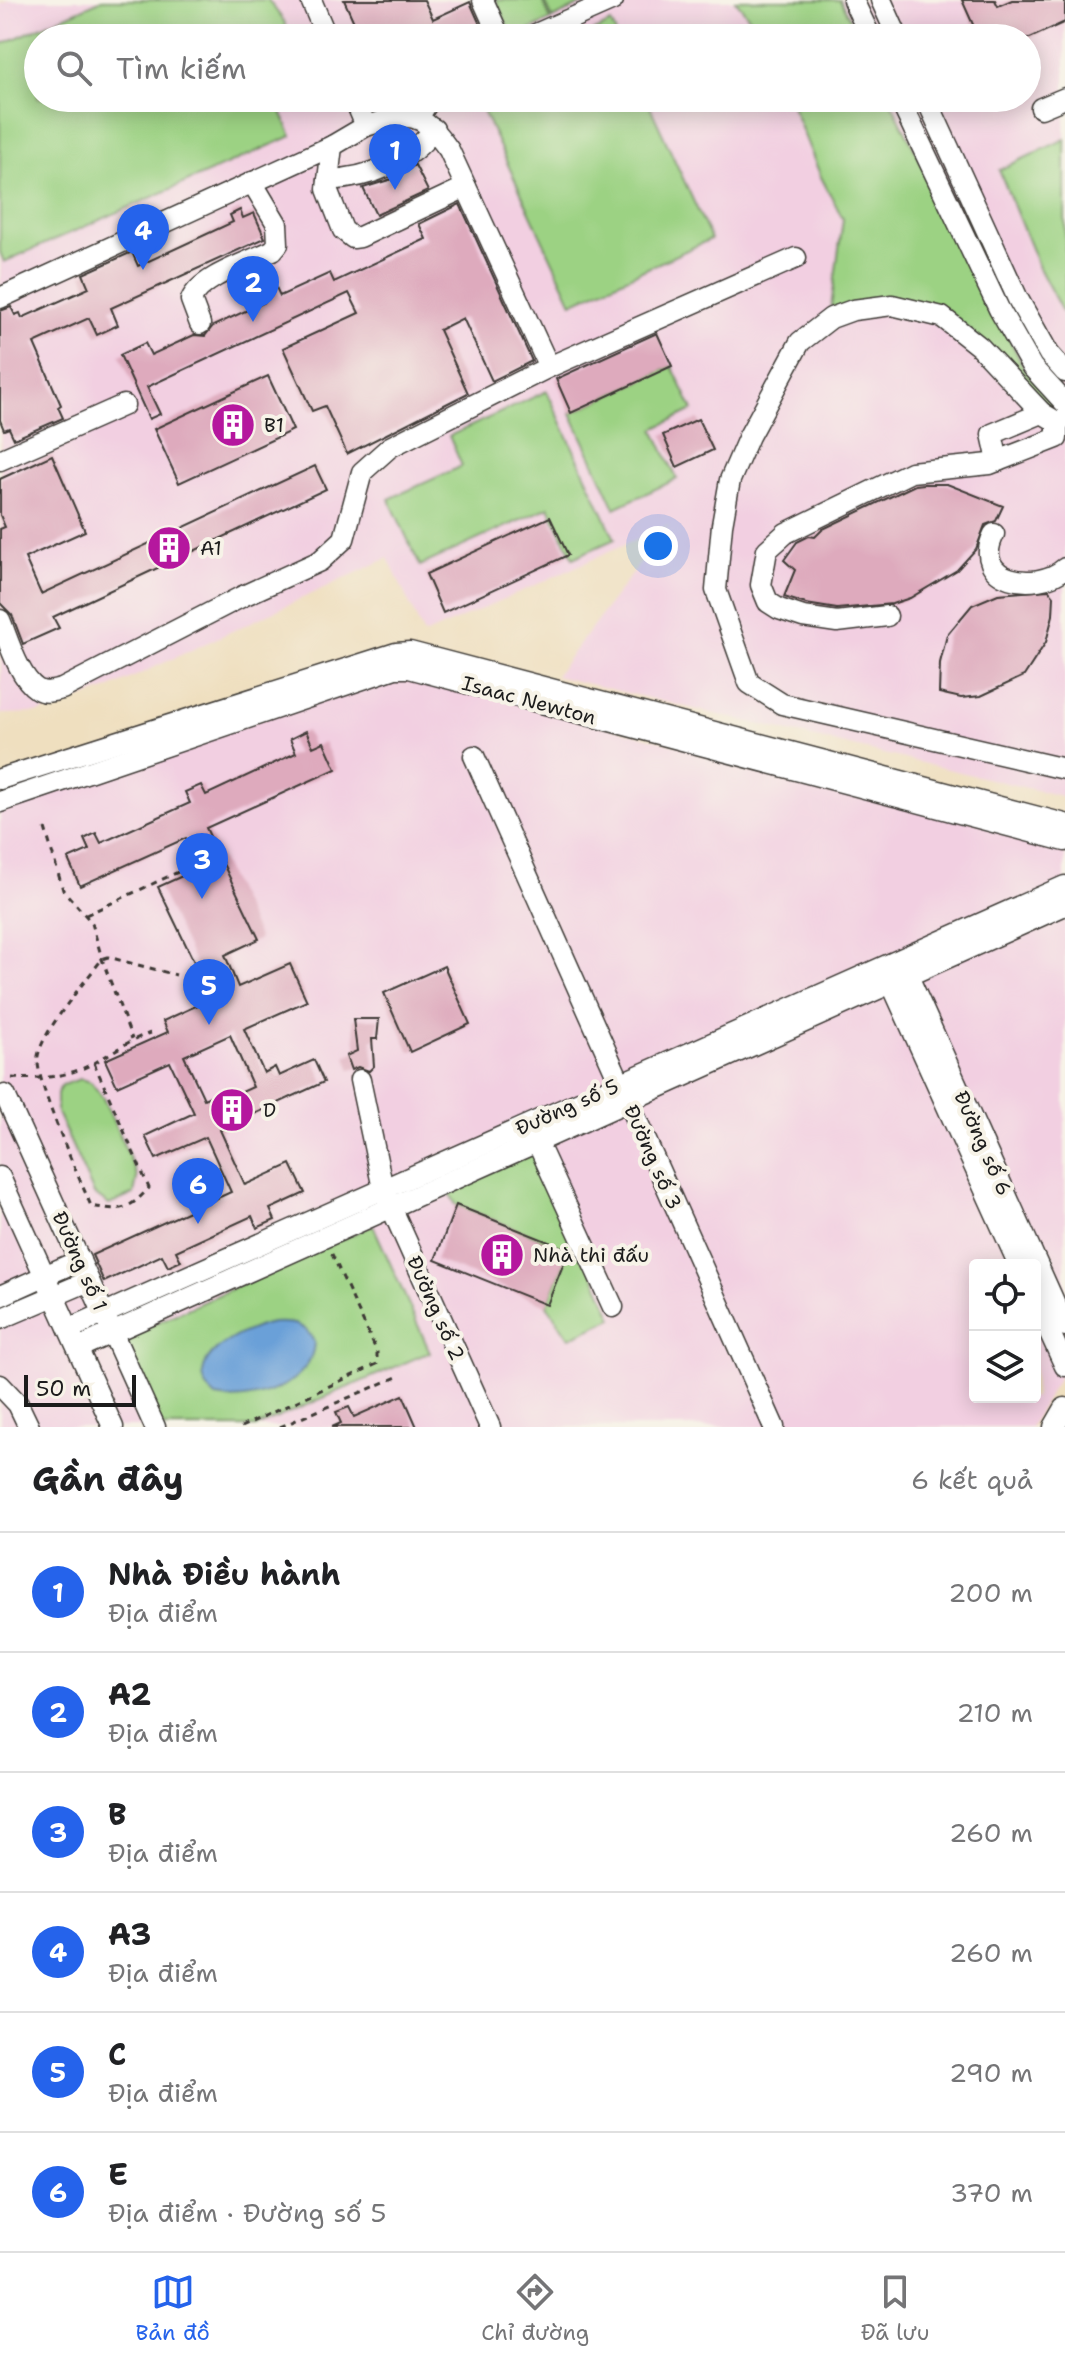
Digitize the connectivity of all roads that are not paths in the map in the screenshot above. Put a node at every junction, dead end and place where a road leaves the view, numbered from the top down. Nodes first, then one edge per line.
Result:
1 (311, 0) edge
2 (483, 0) edge
3 (613, 0) edge
4 (853, 0) edge
5 (881, 0) edge
6 (321, 24) edge
7 (494, 24) edge
8 (559, 24) edge
9 (864, 24) edge
10 (892, 24) edge
11 (1065, 98) edge
12 (1041, 108) dead end
13 (360, 112) edge
14 (428, 112) edge
15 (906, 112) edge
16 (932, 112) edge
17 (426, 124) junction
18 (366, 126) junction
19 (332, 146) junction
20 (328, 180) junction
21 (252, 182) junction
22 (466, 187) junction
23 (796, 258) dead end
24 (0, 298) edge
25 (200, 324) dead end
26 (549, 367) junction
27 (1065, 372) edge
28 (124, 405) dead end
29 (1057, 415) edge
30 (1, 458) edge
31 (998, 461) junction
32 (994, 534) dead end
33 (1065, 568) edge
34 (887, 616) dead end
35 (0, 620) edge
36 (474, 756) dead end
37 (1065, 769) edge
38 (0, 779) edge
39 (0, 802) edge
40 (1065, 824) edge
41 (1065, 841) edge
42 (1065, 886) edge
43 (1065, 905) edge
44 (896, 971) junction
45 (360, 1080) dead end
46 (2, 1086) edge
47 (624, 1092) junction
48 (537, 1142) junction
49 (0, 1177) edge
50 (388, 1198) junction
51 (1016, 1259) edge
52 (80, 1260) junction
53 (45, 1276) junction
54 (89, 1281) junction
55 (0, 1296) edge
56 (54, 1296) junction
57 (613, 1307) dead end
58 (104, 1313) junction
59 (1041, 1313) edge
60 (0, 1319) edge
61 (1065, 1326) edge
62 (69, 1329) junction
63 (112, 1333) junction
64 (78, 1348) junction
65 (1065, 1366) edge
66 (0, 1385) edge
67 (1065, 1408) edge
68 (29, 1427) edge
69 (113, 1427) edge
70 (155, 1427) edge
71 (490, 1427) edge
72 (774, 1427) edge
73 (1054, 1427) edge

1 - 6 street
2 - 7 street
3 - 8 street
4 - 9 street
5 - 10 street
11 - 12 street
13 - 18 street
14 - 17 street
15 - 29 street
16 - 27 street
17 - 18 street
17 - 20 street
17 - 22 street
18 - 19 street
19 - 20 street
19 - 21 street
20 - 22 street
21 - 24 street
21 - 25 street
22 - 26 street
23 - 26 street
26 - 35 street
28 - 30 street
29 - 31 street
29 - 31 street
29 - 37 street
31 - 34 street
32 - 33 street
36 - 47 street, Đường số 3
38 - 40 street, Isaac Newton
39 - 41 street, Isaac Newton
42 - 44 street, Đường số 5
43 - 44 street, Đường số 5
44 - 47 street, Đường số 5
44 - 51 street, Đường số 6
44 - 61 street, Đường số 6
45 - 50 street, Đường số 2
46 - 52 street, Đường số 1
47 - 48 street, Đường số 5
47 - 50 street, Đường số 5
47 - 72 street, Đường số 3
48 - 50 street, Đường số 5
48 - 57 street
49 - 53 street, Đường số 1
50 - 58 street, Đường số 5
50 - 63 street, Đường số 5
50 - 71 street, Đường số 2
52 - 53 street
52 - 54 street, Đường số 1
53 - 55 street
53 - 56 street, Đường số 1
54 - 56 street
54 - 58 street, Đường số 1
56 - 60 street
56 - 62 street, Đường số 1
58 - 62 street, Đường số 5
58 - 63 street, Đường số 1
59 - 65 street
62 - 64 street, Đường số 1
63 - 64 street, Đường số 5
63 - 70 street, Đường số 1
64 - 69 street, Đường số 1
66 - 68 street
67 - 73 street

